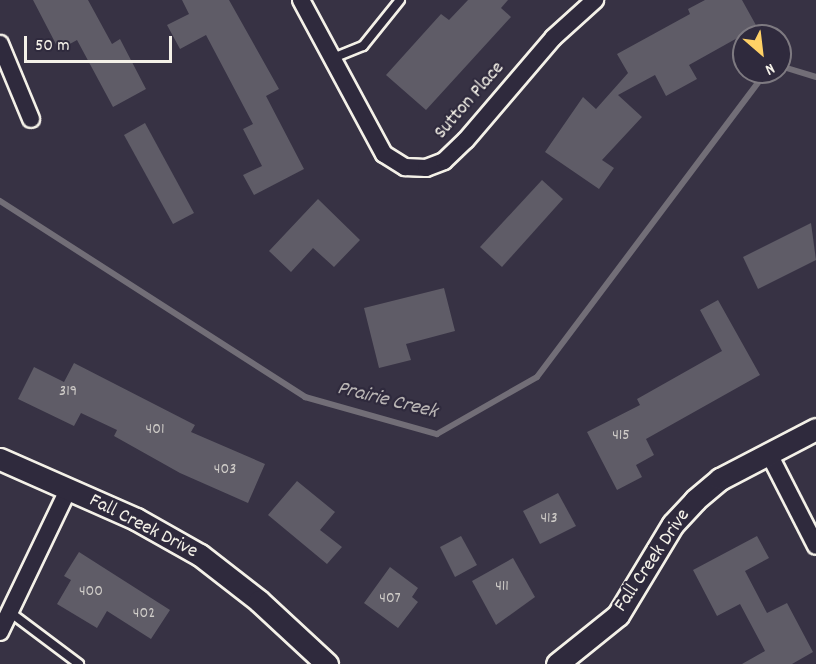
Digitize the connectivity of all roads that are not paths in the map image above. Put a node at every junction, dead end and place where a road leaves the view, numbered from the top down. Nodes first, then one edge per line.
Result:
1 (302, 0) edge
2 (400, 0) edge
3 (595, 0) edge
4 (0, 44) edge
5 (333, 58) junction
6 (31, 119) dead end
7 (816, 429) edge
8 (769, 454) junction
9 (0, 459) edge
10 (68, 490) junction
11 (816, 546) edge
12 (11, 613) junction
13 (0, 633) edge
14 (559, 663) edge
15 (79, 664) edge
16 (327, 664) edge

1 - 5 street, Sutton Place
2 - 5 lane
3 - 5 street, Sutton Place
4 - 6 street
7 - 8 street, Fall Creek Drive
8 - 11 street
8 - 14 street, Fall Creek Drive
9 - 10 street, Fall Creek Drive
10 - 12 street
10 - 16 street, Fall Creek Drive
12 - 13 street
12 - 15 lane

